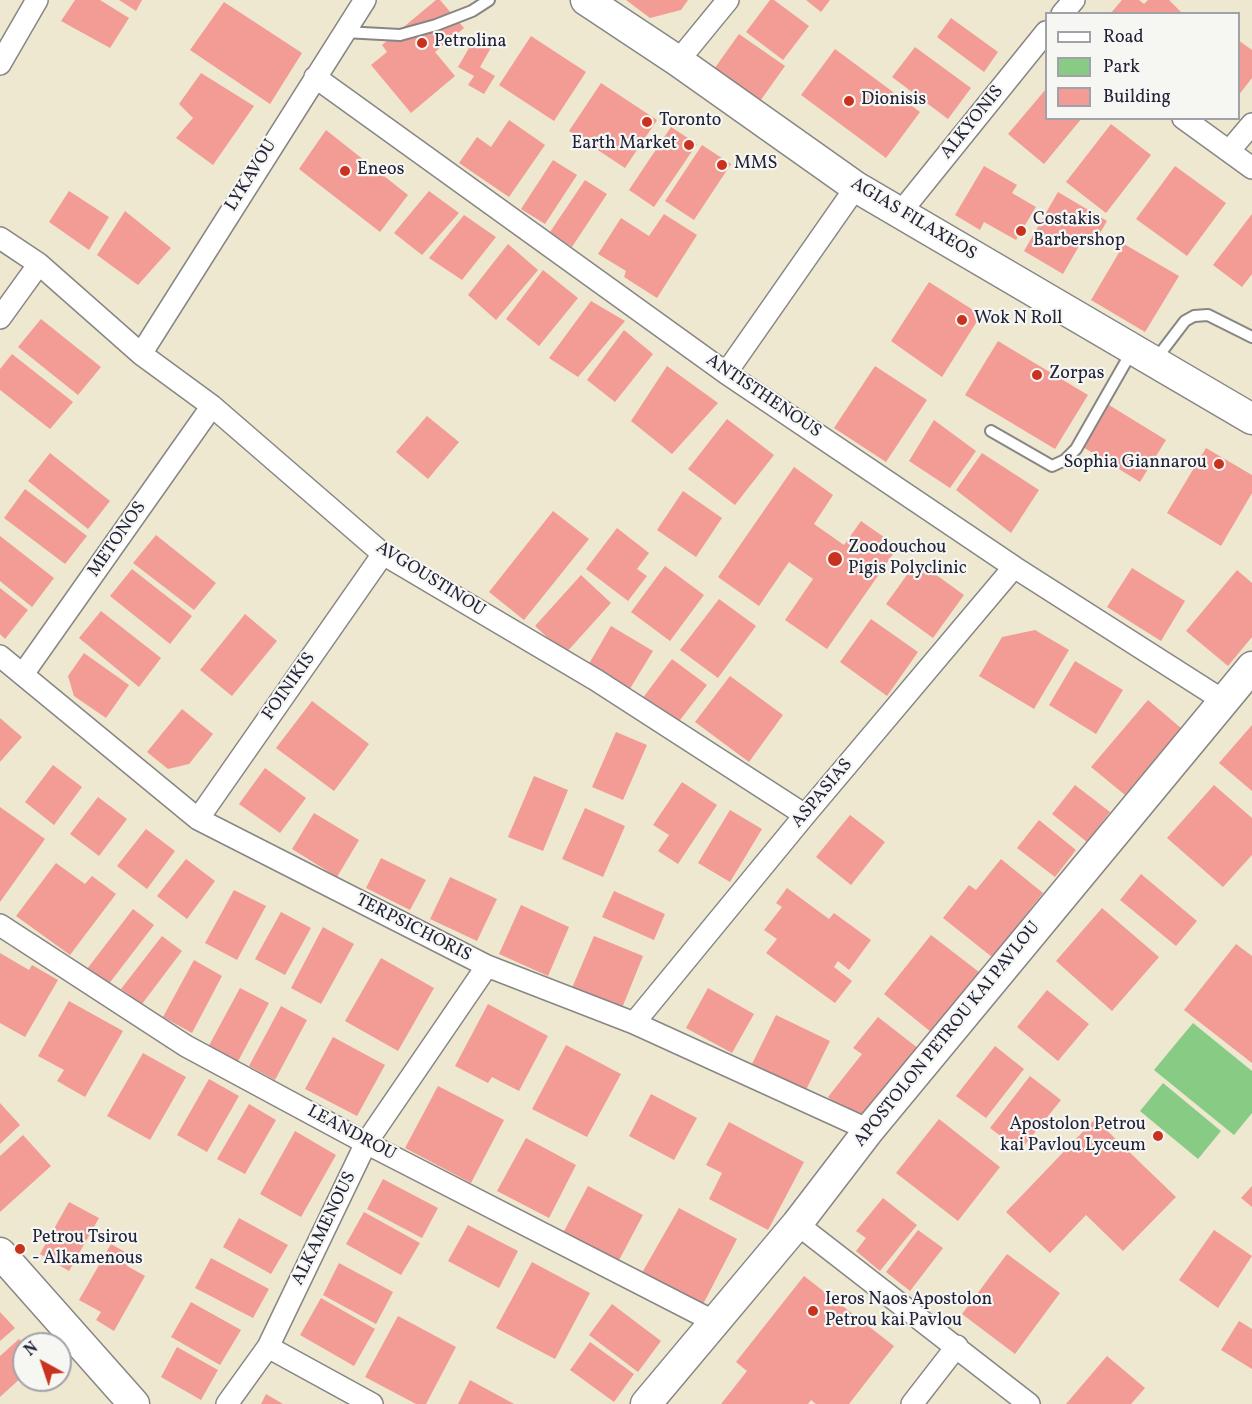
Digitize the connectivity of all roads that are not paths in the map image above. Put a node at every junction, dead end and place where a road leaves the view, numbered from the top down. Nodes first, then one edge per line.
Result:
1 (38, 0) edge
2 (365, 0) edge
3 (489, 0) edge
4 (586, 0) edge
5 (728, 0) edge
6 (1074, 0) edge
7 (1064, 12) edge
8 (344, 32) junction
9 (1045, 34) edge
10 (678, 61) junction
11 (0, 64) edge
12 (315, 76) junction
13 (1186, 120) edge
14 (1252, 124) edge
15 (1229, 151) junction
16 (1252, 168) edge
17 (856, 187) junction
18 (900, 213) junction
19 (0, 238) edge
20 (39, 264) junction
21 (0, 318) edge
22 (1252, 338) edge
23 (141, 354) junction
24 (1143, 356) junction
25 (726, 373) junction
26 (212, 406) junction
27 (1252, 419) edge
28 (991, 430) dead end
29 (383, 554) junction
30 (1014, 567) junction
31 (0, 656) edge
32 (1252, 667) edge
33 (23, 674) junction
34 (1224, 702) junction
35 (805, 815) junction
36 (198, 819) junction
37 (0, 925) edge
38 (487, 966) junction
39 (634, 1023) junction
40 (869, 1130) junction
41 (366, 1143) junction
42 (797, 1224) junction
43 (0, 1254) edge
44 (716, 1322) junction
45 (957, 1346) junction
46 (268, 1347) junction
47 (134, 1404) edge
48 (228, 1404) edge
49 (372, 1404) edge
50 (646, 1404) edge
51 (912, 1404) edge
52 (1029, 1404) edge

1 - 11 street
2 - 8 street, LYKAVOU
3 - 8 lane
4 - 10 street, AGIAS FILAXEOS
5 - 10 street
6 - 7 street
8 - 12 street, LYKAVOU
9 - 18 street, ALKYONIS
10 - 17 street, AGIAS FILAXEOS
12 - 23 street, LYKAVOU
12 - 25 street, ANTISTHENOUS
13 - 15 street
14 - 15 street
15 - 16 street
17 - 18 street, AGIAS FILAXEOS
17 - 25 street
18 - 24 street, AGIAS FILAXEOS
19 - 20 street, AVGOUSTINOU
20 - 21 street
20 - 23 street, AVGOUSTINOU
22 - 24 lane
23 - 26 street, AVGOUSTINOU
24 - 27 street, AGIAS FILAXEOS
24 - 28 lane
25 - 30 street, ANTISTHENOUS
26 - 29 street, AVGOUSTINOU
26 - 33 street, METONOS
29 - 35 street, AVGOUSTINOU
29 - 36 street, FOINIKIS
30 - 34 street, ANTISTHENOUS
30 - 35 street, ASPASIAS
31 - 33 street, TERPSICHORIS
32 - 34 street, APOSTOLON PETROU KAI PAVLOU
33 - 36 street, TERPSICHORIS
34 - 40 street, APOSTOLON PETROU KAI PAVLOU
35 - 39 street, ASPASIAS
36 - 38 street, TERPSICHORIS
37 - 41 street, LEANDROU
38 - 39 street, TERPSICHORIS
38 - 41 street, ALKAMENOUS
39 - 40 street, TERPSICHORIS
40 - 42 street, APOSTOLON PETROU KAI PAVLOU
41 - 44 street, LEANDROU
41 - 46 street, ALKAMENOUS
42 - 44 street, APOSTOLON PETROU KAI PAVLOU
42 - 45 street
43 - 47 street
44 - 50 street, APOSTOLON PETROU KAI PAVLOU
45 - 51 street
45 - 52 street
46 - 48 street, ALKAMENOUS
46 - 49 street

